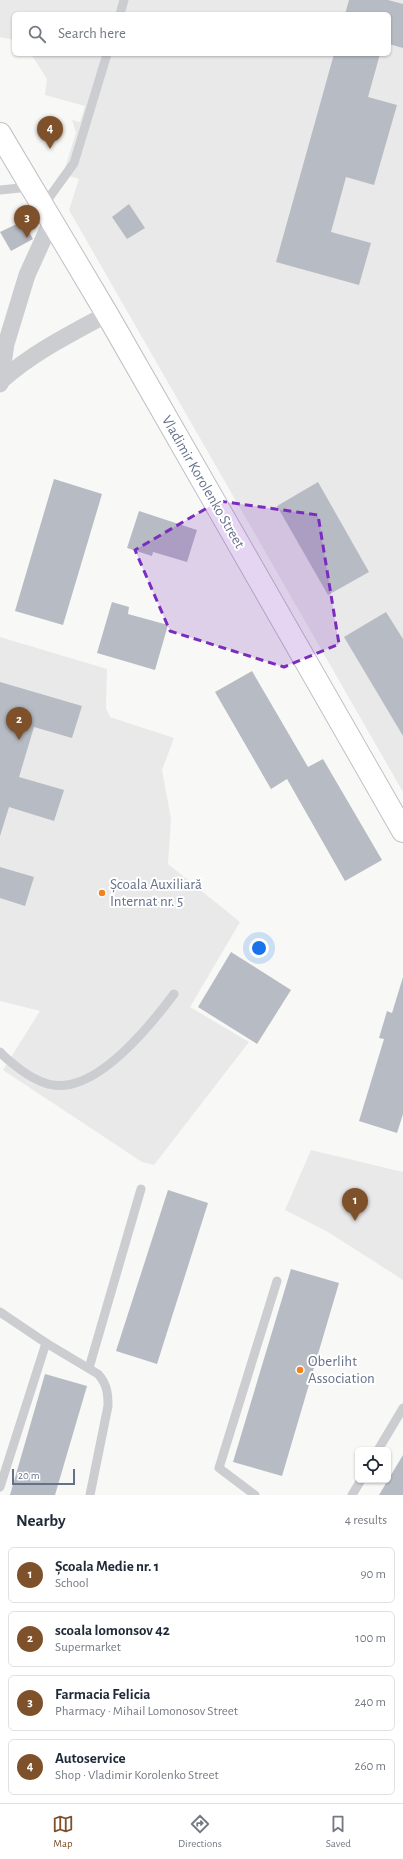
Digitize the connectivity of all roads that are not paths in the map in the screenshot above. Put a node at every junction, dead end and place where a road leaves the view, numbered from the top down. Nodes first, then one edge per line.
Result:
1 (124, 0) edge
2 (121, 12) edge
3 (106, 56) edge
4 (0, 134) edge
5 (32, 187) junction
6 (0, 190) edge
7 (48, 213) junction
8 (107, 314) junction
9 (1, 383) edge
10 (403, 831) edge
11 (174, 994) dead end
12 (0, 1052) edge
13 (141, 1189) dead end
14 (277, 1281) dead end
15 (0, 1312) edge
16 (46, 1344) junction
17 (89, 1368) junction
18 (403, 1408) edge
19 (380, 1447) edge
20 (359, 1483) edge
21 (0, 1486) edge
22 (90, 1495) edge
23 (255, 1495) edge
24 (352, 1495) edge

1 - 2 lane
3 - 7 lane
4 - 5 main road, Vladimir Korolenko Street
5 - 6 lane
5 - 7 main road, Vladimir Korolenko Street
7 - 8 main road, Vladimir Korolenko Street
7 - 9 street
8 - 9 street
8 - 10 main road, Vladimir Korolenko Street
11 - 12 lane
13 - 17 lane
14 - 23 lane
15 - 16 lane
16 - 17 lane
16 - 21 lane
17 - 22 lane
18 - 19 lane
20 - 24 lane

